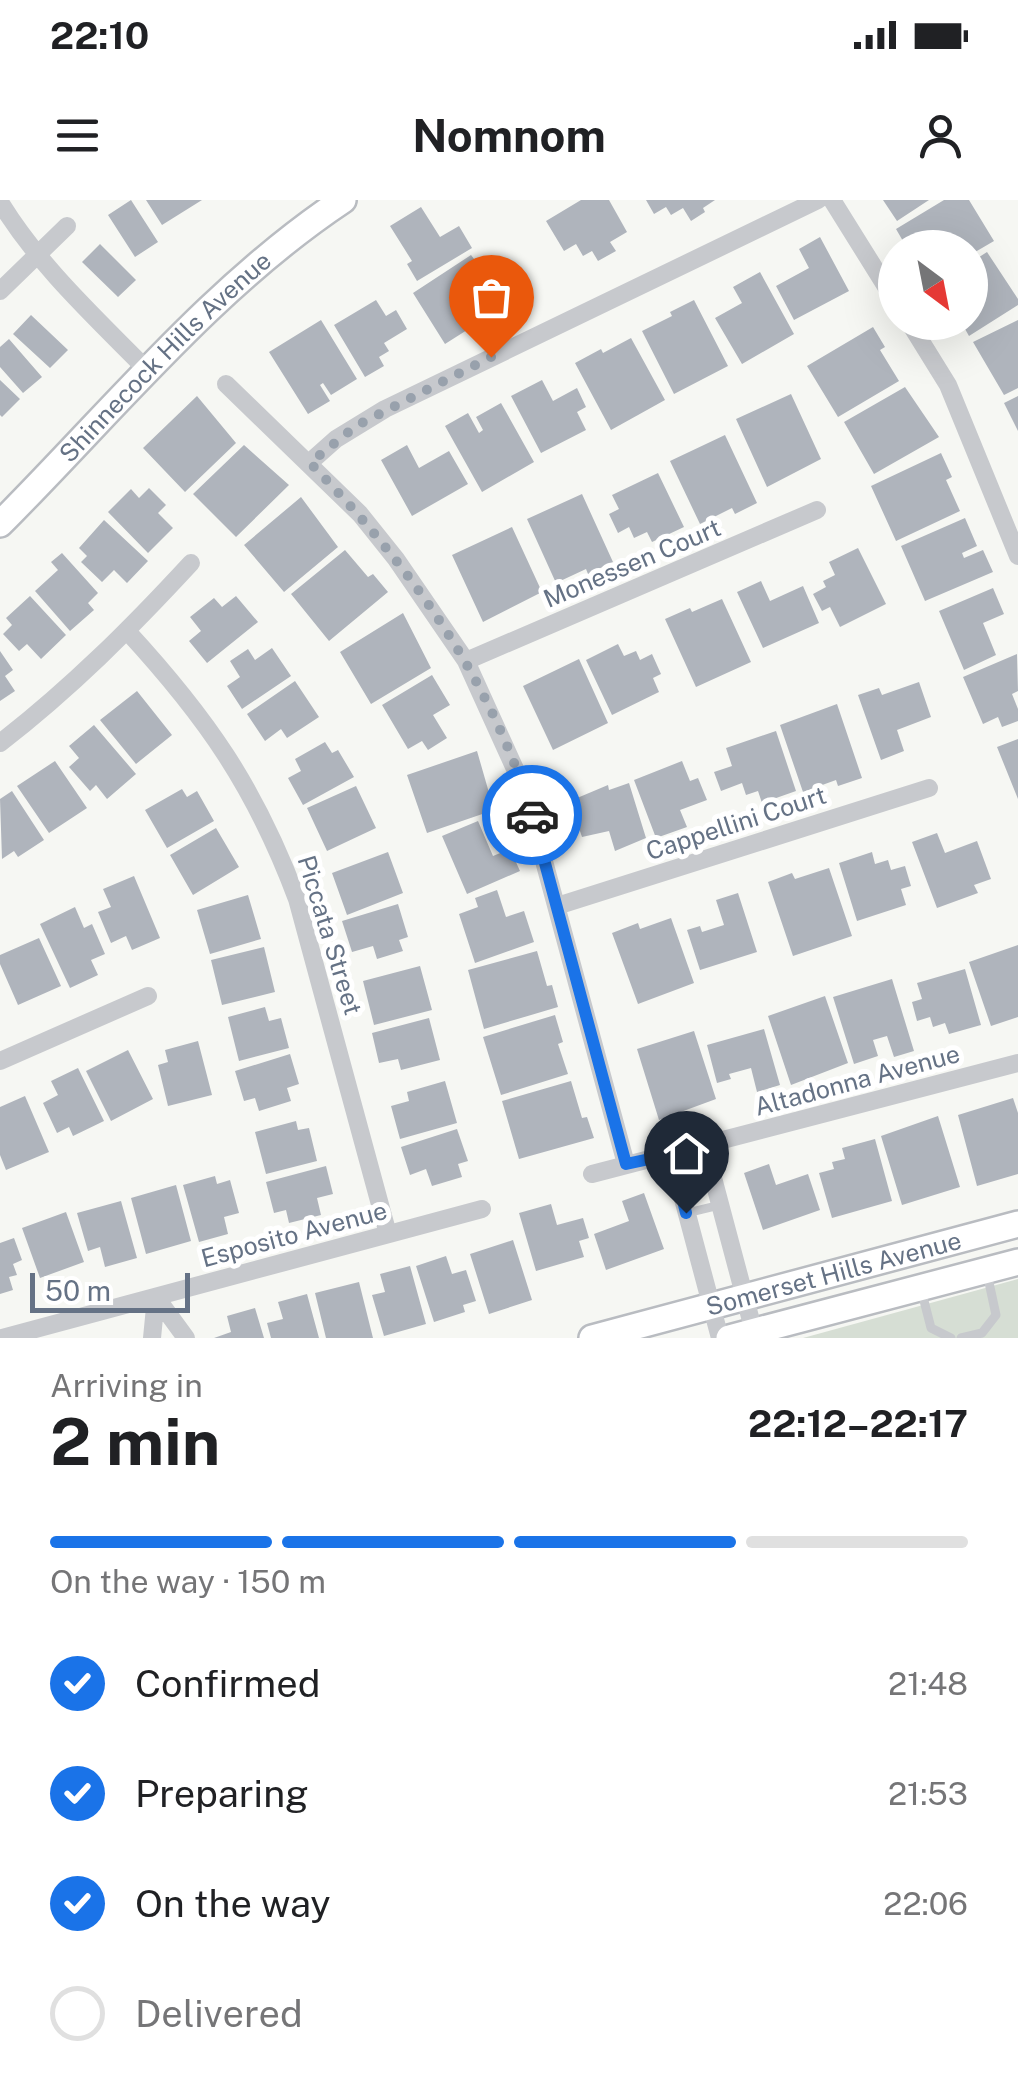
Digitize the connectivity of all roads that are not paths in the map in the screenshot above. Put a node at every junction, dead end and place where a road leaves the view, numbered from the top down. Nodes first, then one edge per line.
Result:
1 (343, 200) edge
2 (818, 200) edge
3 (832, 200) edge
4 (0, 202) edge
5 (67, 226) dead end
6 (37, 254) junction
7 (878, 274) edge
8 (0, 291) edge
9 (919, 340) edge
10 (148, 371) junction
11 (226, 384) dead end
12 (310, 463) junction
13 (818, 510) dead end
14 (0, 524) edge
15 (1018, 556) edge
16 (192, 564) dead end
17 (128, 632) junction
18 (466, 661) junction
19 (0, 744) edge
20 (929, 788) dead end
21 (557, 906) junction
22 (148, 996) dead end
23 (0, 1062) edge
24 (1018, 1063) edge
25 (687, 1151) junction
26 (626, 1164) junction
27 (592, 1174) dead end
28 (720, 1205) junction
29 (482, 1208) dead end
30 (686, 1213) junction
31 (1018, 1224) edge
32 (388, 1234) junction
33 (1018, 1262) edge
34 (986, 1271) junction
35 (921, 1287) junction
36 (744, 1296) junction
37 (156, 1297) junction
38 (711, 1305) junction
39 (742, 1335) edge
40 (2, 1338) edge
41 (152, 1338) edge
42 (186, 1338) edge
43 (592, 1338) edge
44 (720, 1338) edge
45 (951, 1338) edge
46 (961, 1338) edge

1 - 10 main road, Shinnecock Hills Avenue
2 - 12 street
3 - 7 street
4 - 6 street
5 - 6 street
6 - 8 street
6 - 10 street
9 - 15 street
10 - 14 main road, Shinnecock Hills Avenue
11 - 12 street
12 - 18 street
13 - 18 street, Monessen Court
16 - 17 street
17 - 19 street
17 - 32 street, Piccata Street
18 - 21 street
20 - 21 street, Cappellini Court
21 - 26 street
22 - 23 street
24 - 25 street, Altadonna Avenue
25 - 26 street, Altadonna Avenue
25 - 28 street
25 - 30 street
26 - 27 street, Altadonna Avenue
28 - 30 lane
28 - 36 street
29 - 32 street, Esposito Avenue
30 - 38 street
31 - 36 main road, Somerset Hills Avenue
32 - 37 street, Esposito Avenue
33 - 34 main road, Somerset Hills Avenue
34 - 35 main road, Somerset Hills Avenue
34 - 46 lane
35 - 39 main road, Somerset Hills Avenue
35 - 45 lane
36 - 38 main road, Somerset Hills Avenue
36 - 39 street
37 - 40 street, Esposito Avenue
37 - 41 street
37 - 42 street
38 - 43 main road, Somerset Hills Avenue
38 - 44 street

